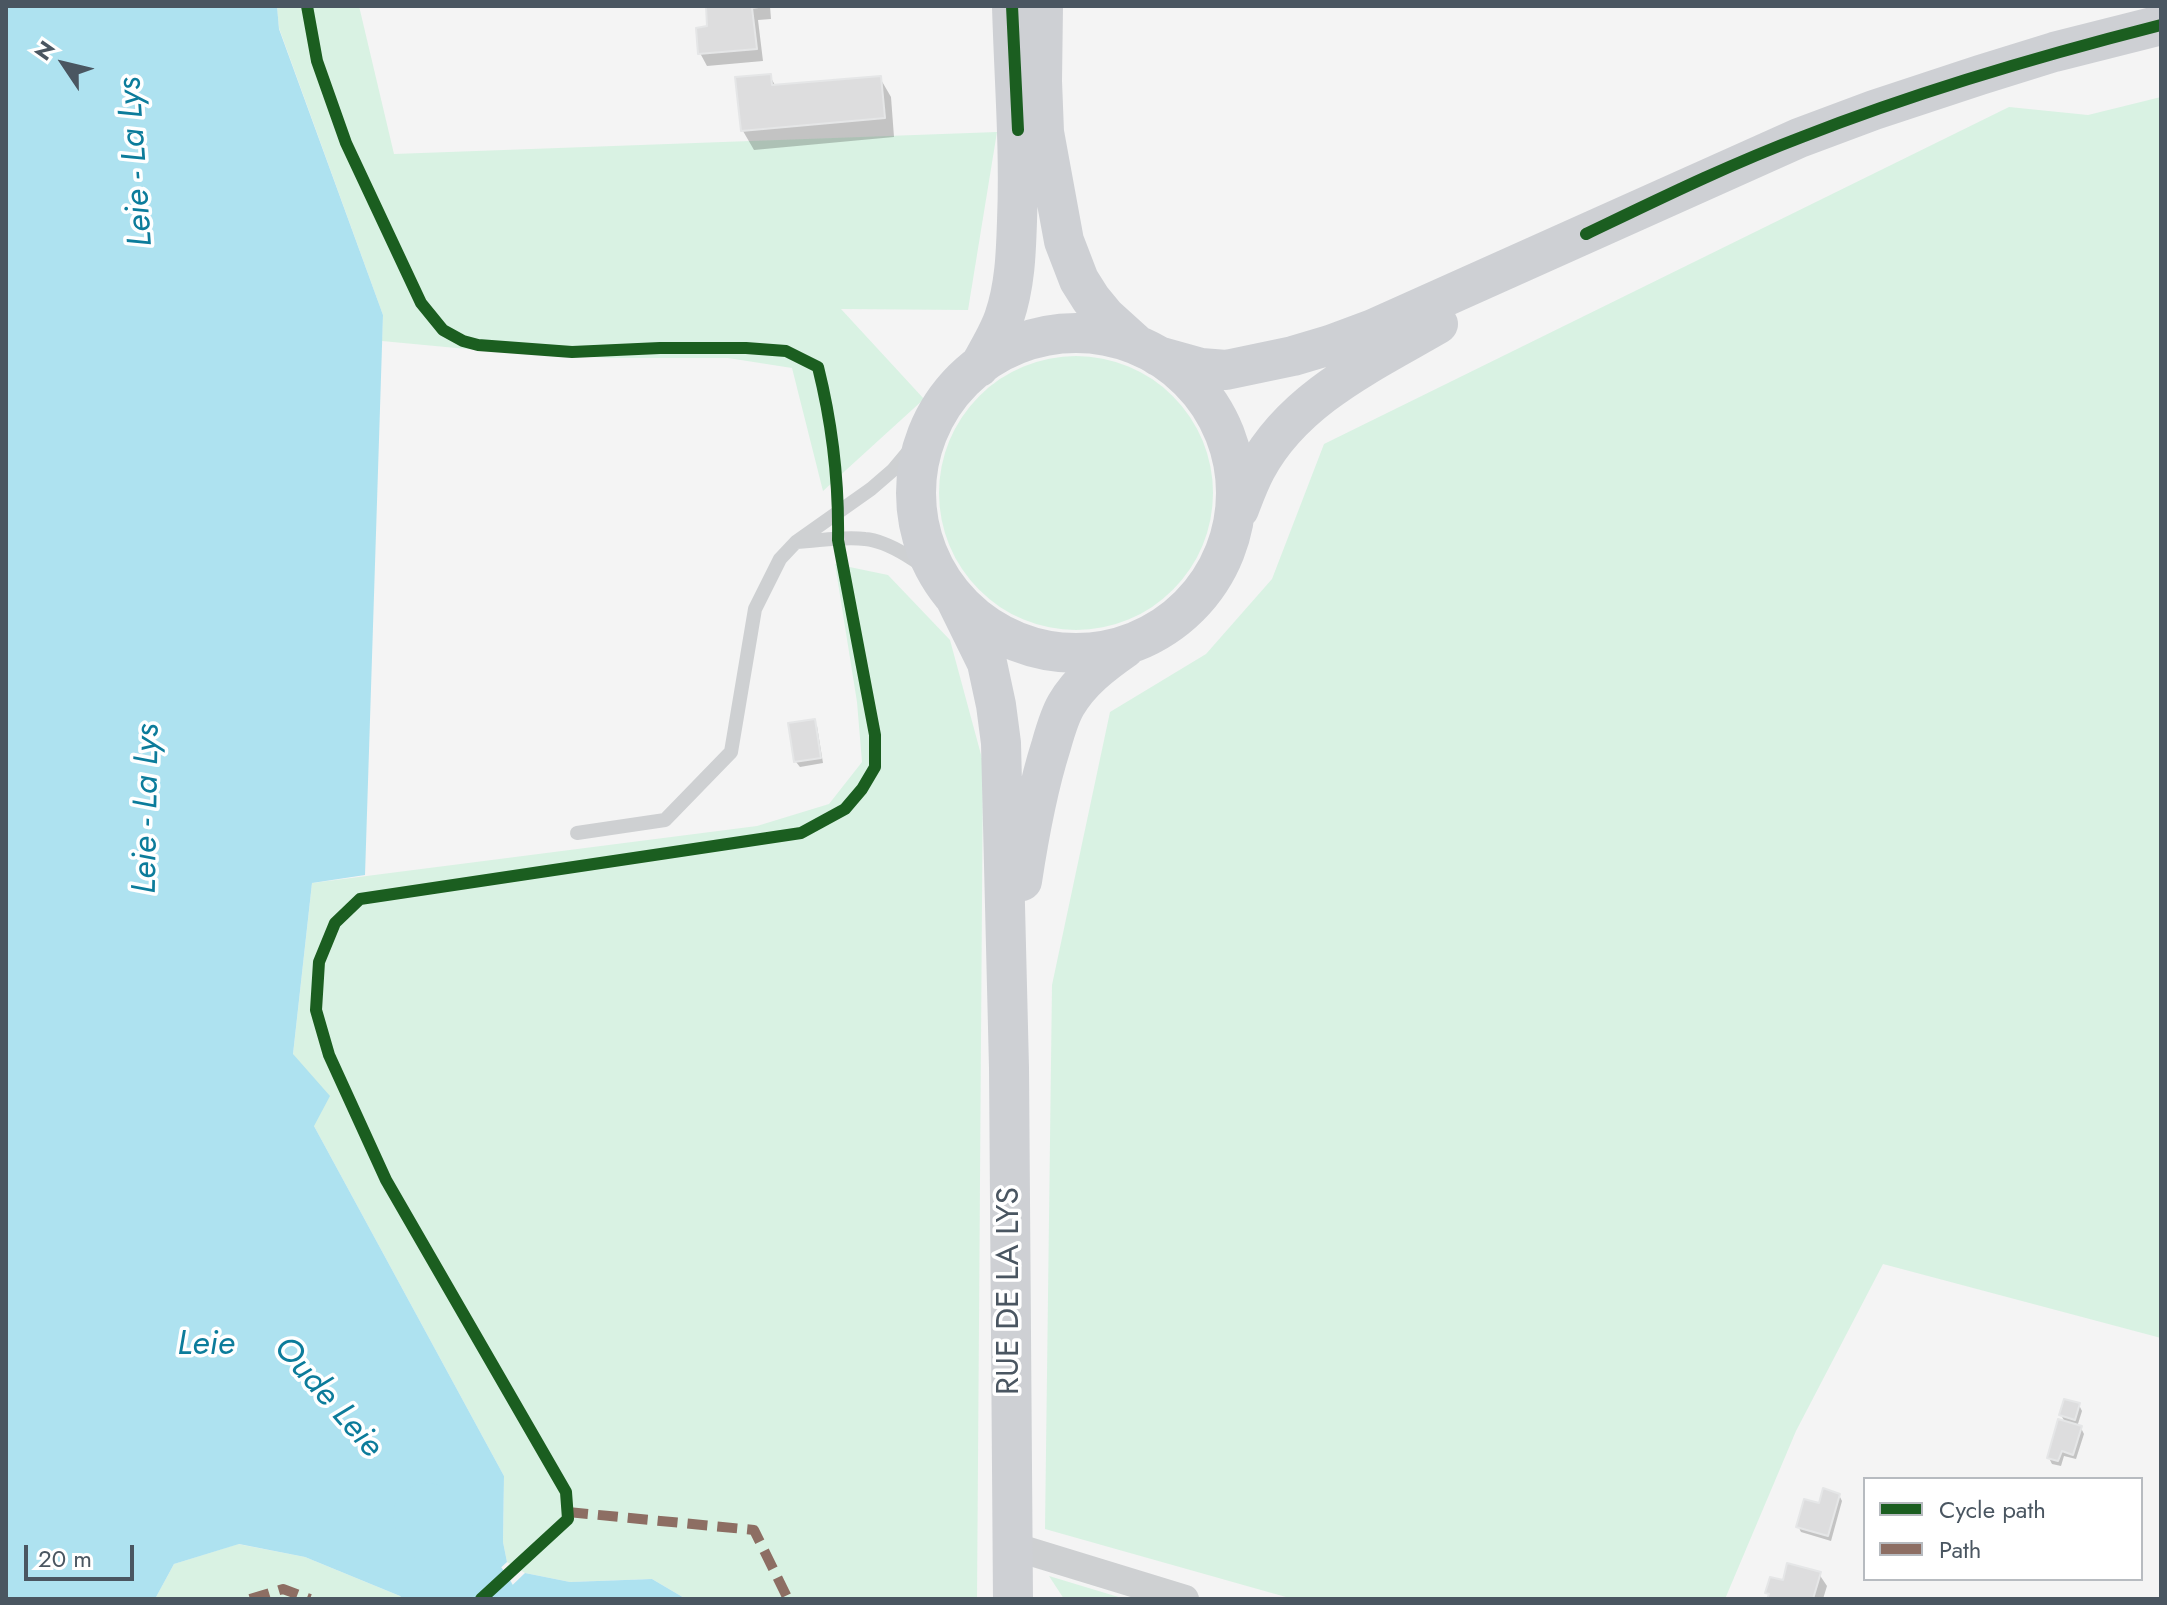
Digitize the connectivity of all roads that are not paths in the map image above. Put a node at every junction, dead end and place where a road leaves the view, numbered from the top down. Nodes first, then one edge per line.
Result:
1 (1012, 6) edge
2 (1043, 6) edge
3 (2161, 25) edge
4 (1586, 234) junction
5 (1148, 350) junction
6 (979, 367) junction
7 (934, 421) junction
8 (1234, 520) junction
9 (796, 542) junction
10 (949, 590) junction
11 (1130, 644) junction
12 (577, 833) dead end
13 (1007, 984) junction
14 (1012, 1546) junction
15 (1013, 1599) edge
16 (1185, 1599) edge

1 - 6 main road
2 - 5 main road
3 - 4 main road
4 - 5 main road
4 - 8 main road
5 - 6 main road
5 - 8 main road
6 - 7 main road, RUE DE LA LYS
7 - 9 lane
7 - 10 main road, RUE DE LA LYS
8 - 11 main road
9 - 10 lane
9 - 12 lane
10 - 11 main road
10 - 13 main road, RUE DE LA LYS
11 - 13 main road, RUE DE LA LYS
13 - 14 main road, RUE DE LA LYS
14 - 15 main road, RUE DE LA LYS
14 - 16 street

